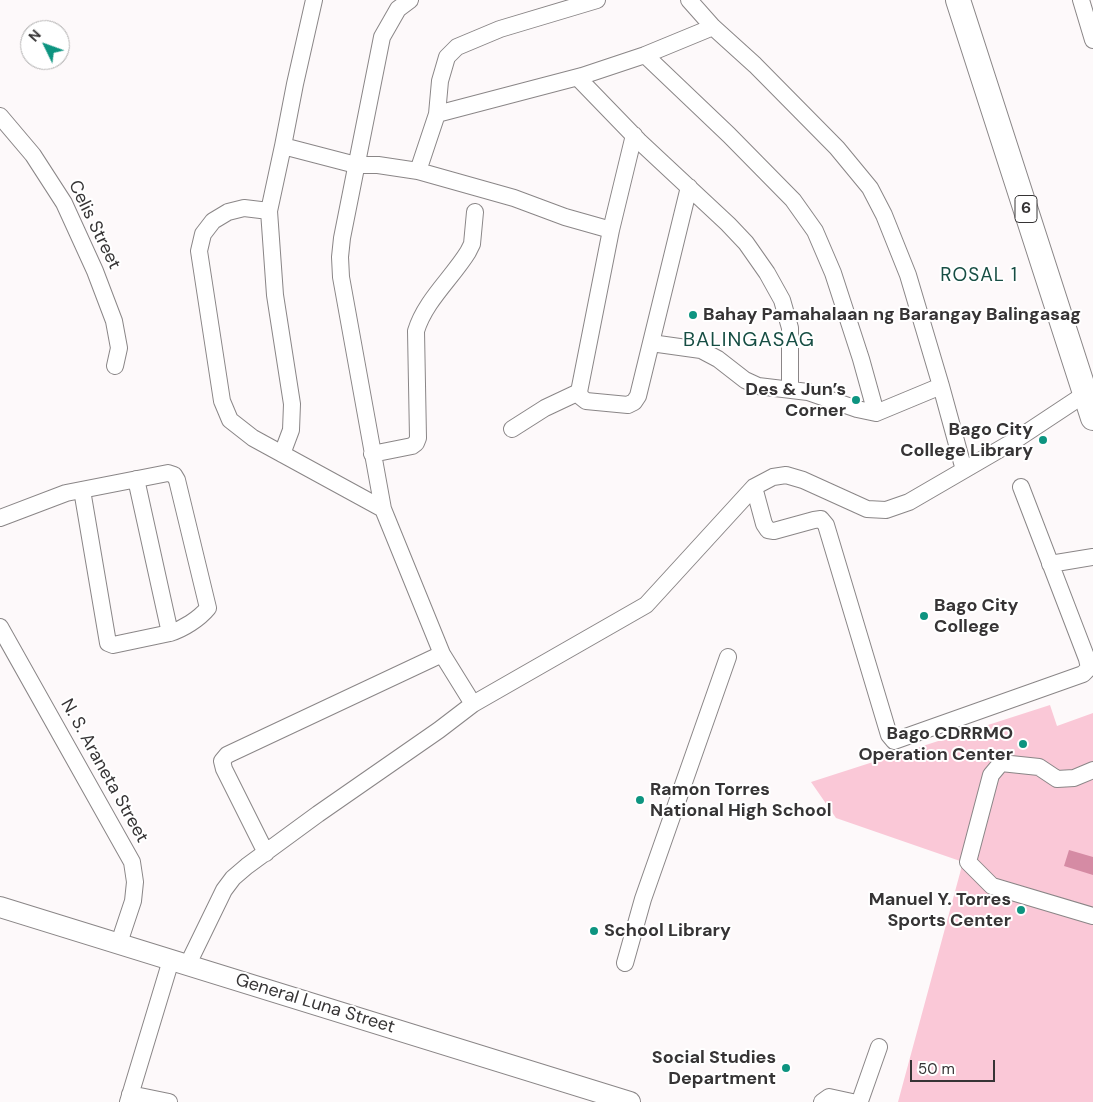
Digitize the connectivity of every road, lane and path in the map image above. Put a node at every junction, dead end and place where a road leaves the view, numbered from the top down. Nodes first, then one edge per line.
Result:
1 (314, 0) edge
2 (410, 0) edge
3 (597, 0) edge
4 (689, 0) edge
5 (958, 0) edge
6 (1081, 0) edge
7 (713, 27) junction
8 (1093, 40) edge
9 (645, 55) junction
10 (578, 78) junction
11 (437, 114) junction
12 (0, 116) edge
13 (634, 135) junction
14 (283, 146) junction
15 (356, 165) junction
16 (418, 171) junction
17 (689, 187) junction
18 (269, 211) junction
19 (475, 212) dead end
20 (611, 230) junction
21 (651, 343) junction
22 (116, 366) dead end
23 (941, 386) junction
24 (790, 390) junction
25 (1089, 390) edge
26 (579, 392) junction
27 (876, 413) junction
28 (1093, 418) edge
29 (512, 429) dead end
30 (282, 454) junction
31 (372, 454) junction
32 (964, 470) junction
33 (136, 479) junction
34 (754, 487) junction
35 (1021, 487) dead end
36 (82, 490) junction
37 (383, 509) junction
38 (0, 518) edge
39 (1093, 557) edge
40 (1050, 564) junction
41 (0, 627) edge
42 (170, 633) junction
43 (442, 654) junction
44 (728, 656) dead end
45 (473, 704) junction
46 (1093, 770) edge
47 (266, 853) junction
48 (0, 907) edge
49 (1093, 916) edge
50 (119, 943) junction
51 (180, 962) junction
52 (625, 963) dead end
53 (879, 1047) dead end
54 (129, 1098) edge
55 (169, 1102) edge
56 (630, 1102) edge
57 (822, 1102) edge
58 (852, 1102) edge
59 (856, 1102) edge

1 - 14 street
2 - 15 street
3 - 11 street
4 - 7 street
5 - 25 highway, 6
6 - 8 street
7 - 9 street
7 - 23 street
9 - 10 street
9 - 27 street
10 - 11 street
10 - 13 street
11 - 16 street
12 - 22 street, Celis Street
13 - 17 street
13 - 20 street
14 - 15 street
14 - 18 street
15 - 16 street
15 - 31 street
16 - 20 street
17 - 21 street
17 - 24 street
18 - 30 street
18 - 30 street
19 - 31 street
20 - 26 street
21 - 24 street
21 - 26 street
23 - 27 street
23 - 32 street
24 - 27 street
25 - 28 highway, 6
25 - 32 street
26 - 29 street
30 - 37 street
31 - 37 street
32 - 34 street
33 - 36 street
33 - 42 street
33 - 42 street
34 - 40 street
34 - 45 street
35 - 40 street
36 - 38 street
36 - 42 street
37 - 43 street
39 - 40 street
41 - 50 street, N. S. Araneta Street
43 - 45 street
43 - 47 street
44 - 52 street
45 - 47 street
46 - 49 street
47 - 51 street
48 - 50 main road, General Luna Street
50 - 51 main road, General Luna Street
51 - 54 street
51 - 56 main road, General Luna Street
53 - 59 street
54 - 55 street
57 - 58 street

